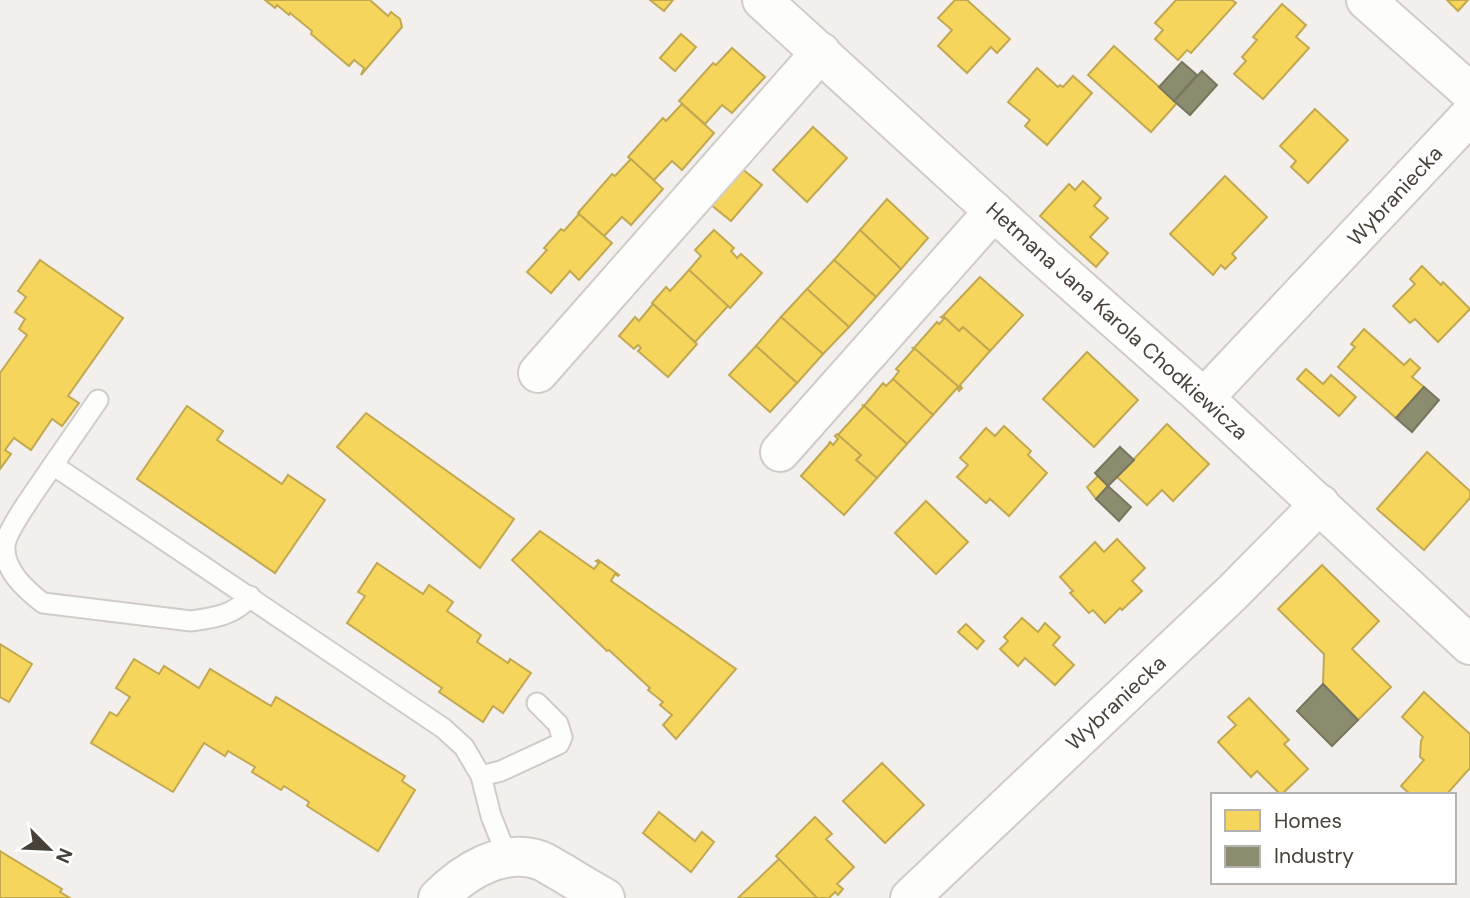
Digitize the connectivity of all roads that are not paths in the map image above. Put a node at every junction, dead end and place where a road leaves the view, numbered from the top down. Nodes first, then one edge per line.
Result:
1 (762, 0) edge
2 (1366, 0) edge
3 (821, 52) junction
4 (1469, 113) edge
5 (994, 211) junction
6 (538, 373) dead end
7 (1204, 398) junction
8 (98, 400) dead end
9 (780, 452) dead end
10 (53, 465) junction
11 (1320, 504) junction
12 (250, 596) junction
13 (1470, 645) edge
14 (537, 703) dead end
15 (481, 776) junction
16 (507, 856) junction
17 (438, 898) edge
18 (605, 898) edge
19 (910, 898) edge

1 - 3 street, Hetmana Jana Karola Chodkiewicza
2 - 4 street
3 - 5 street, Hetmana Jana Karola Chodkiewicza
3 - 6 street
4 - 7 street, Wybraniecka
5 - 7 street, Hetmana Jana Karola Chodkiewicza
5 - 9 street
7 - 11 street, Hetmana Jana Karola Chodkiewicza
8 - 10 lane
10 - 12 lane
10 - 12 lane
11 - 13 street, Hetmana Jana Karola Chodkiewicza
11 - 19 street, Wybraniecka
12 - 15 lane
14 - 15 lane
15 - 16 lane
16 - 17 street
16 - 18 street

